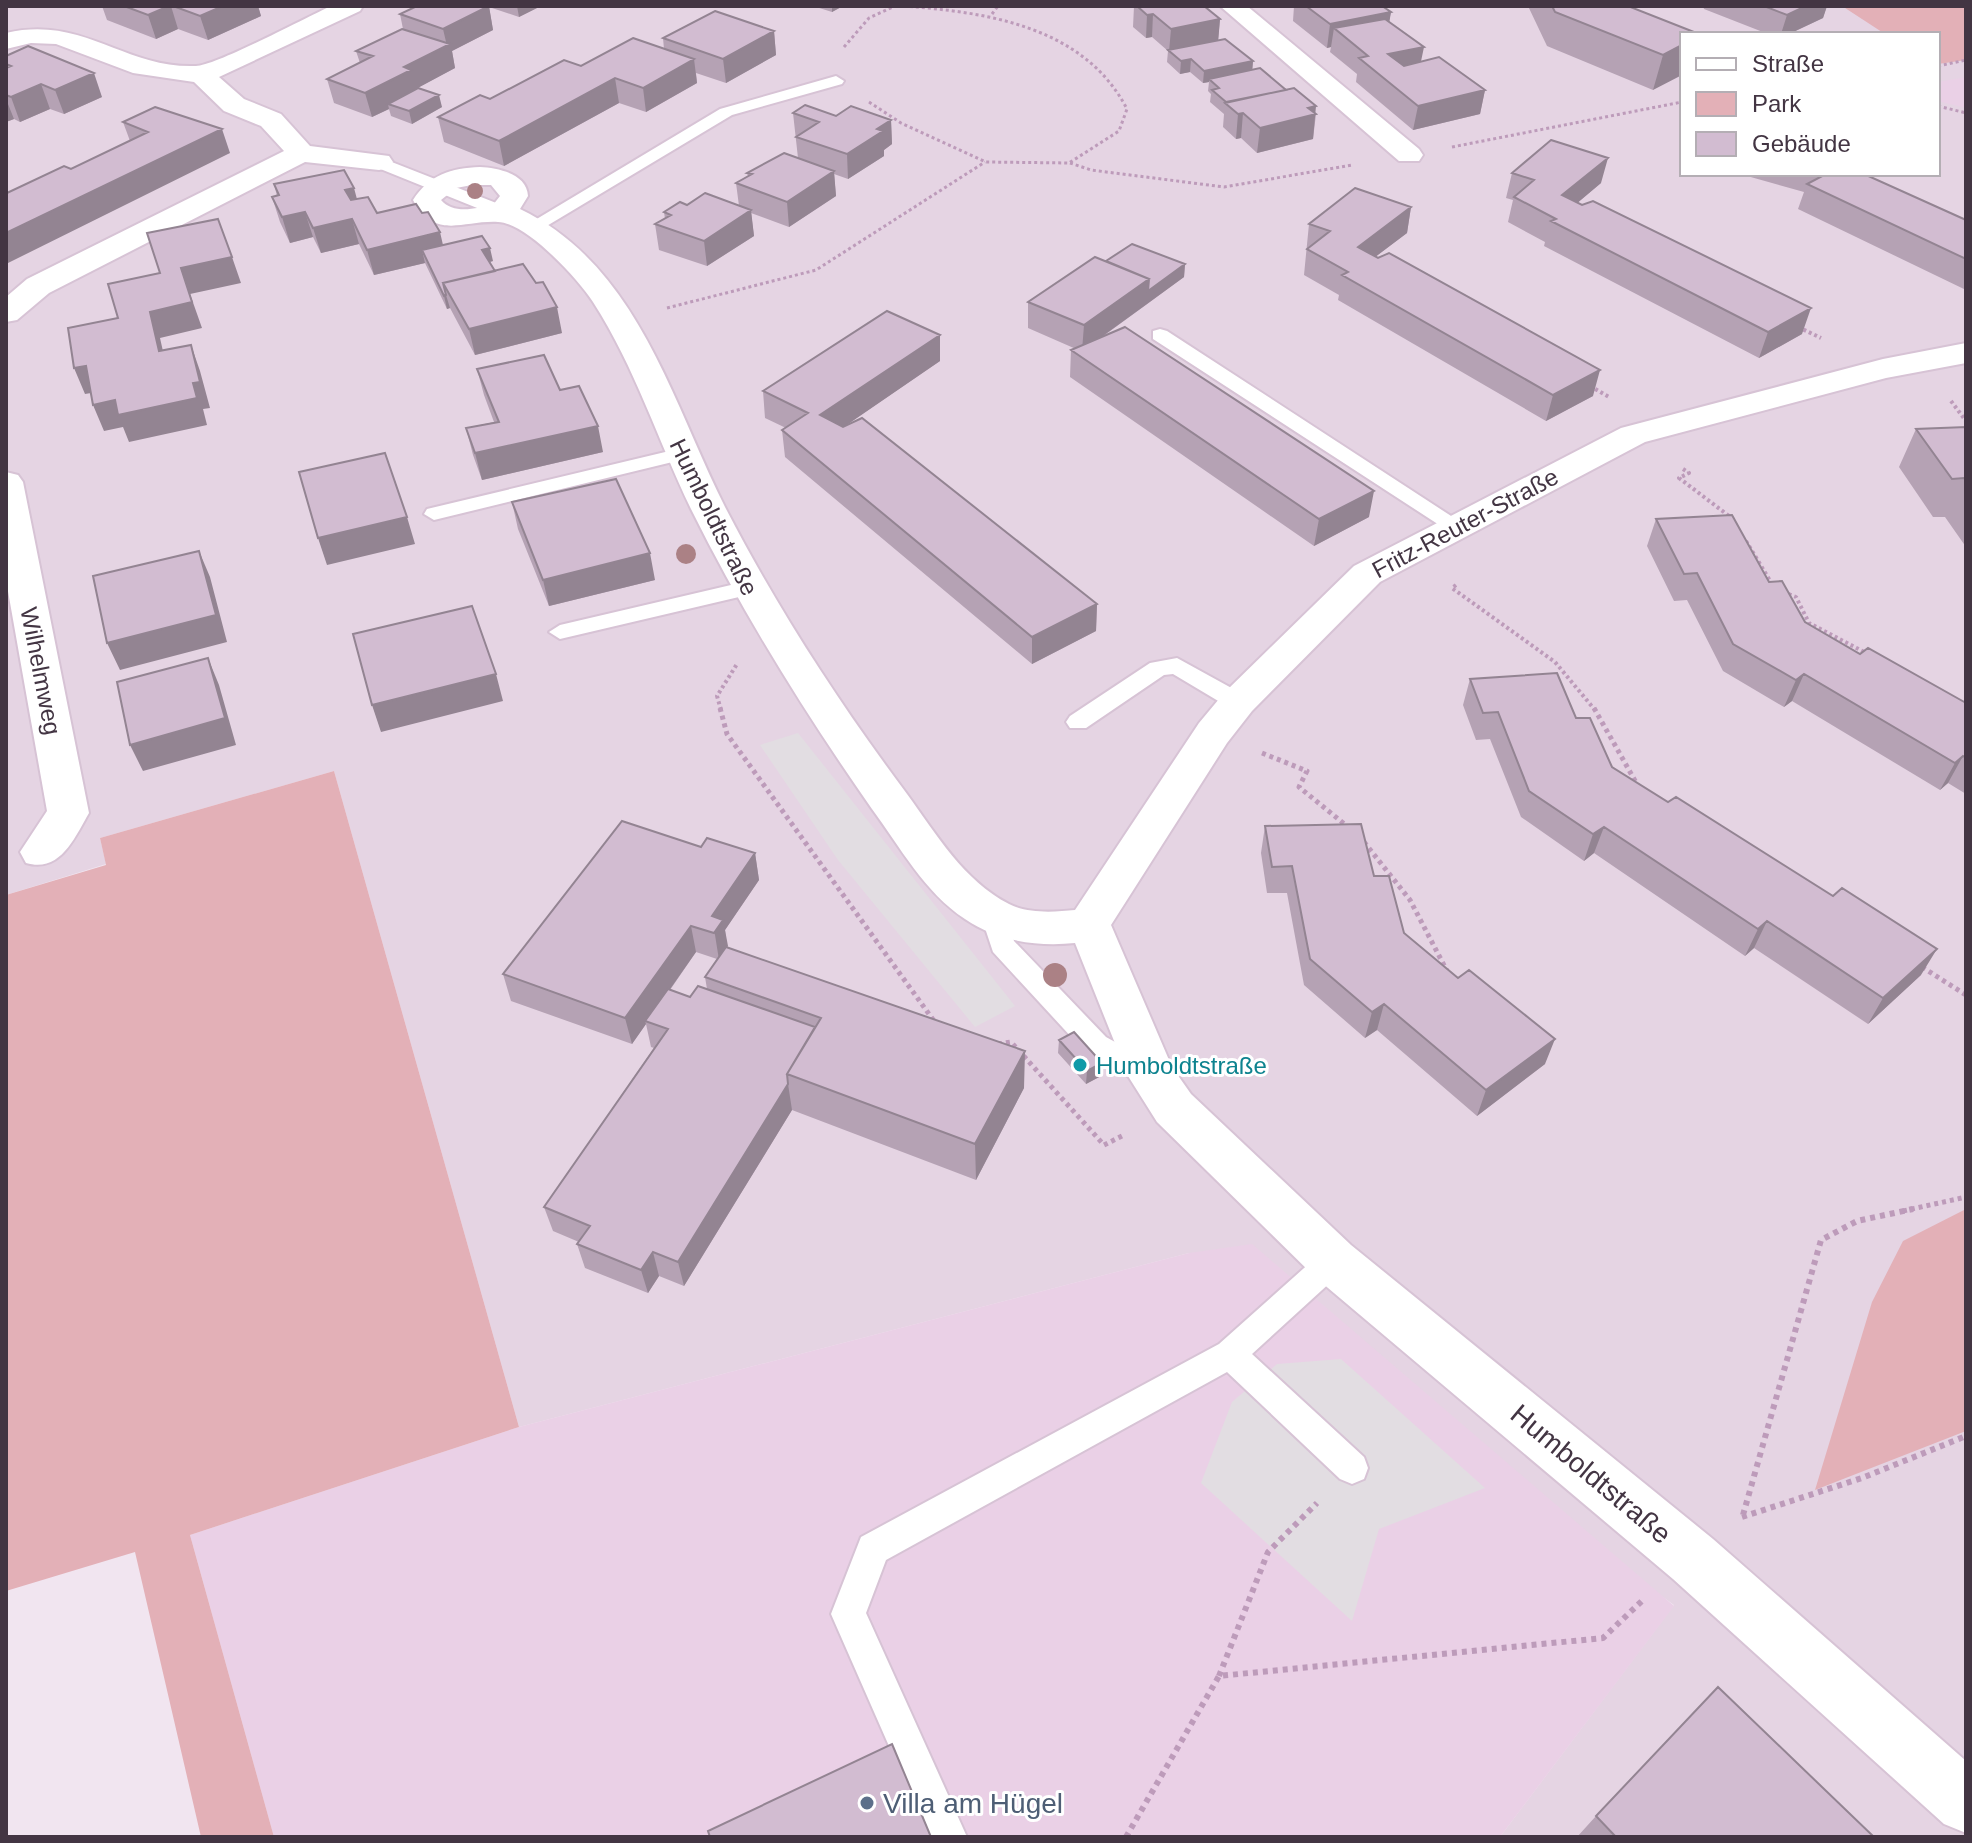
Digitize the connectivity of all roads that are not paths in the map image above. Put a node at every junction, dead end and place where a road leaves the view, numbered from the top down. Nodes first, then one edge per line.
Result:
1 (351, 6) edge
2 (1232, 6) edge
3 (22, 28) edge
4 (202, 75) junction
5 (836, 81) road end
6 (301, 153) junction
7 (1409, 155) road end
8 (379, 162) joint
9 (439, 186) joint
10 (518, 219) junction
11 (6, 313) edge
12 (1160, 335) dead end
13 (1966, 353) edge
14 (682, 454) junction
15 (6, 482) edge
16 (434, 514) dead end
17 (1457, 527) junction
18 (748, 588) junction
19 (560, 632) dead end
20 (1238, 702) junction
21 (1078, 722) dead end
22 (41, 852) dead end
23 (994, 916) junction
24 (1089, 924) junction
25 (1152, 1076) junction
26 (1333, 1261) junction
27 (1230, 1354) junction
28 (1352, 1468) road end
29 (1966, 1802) edge
30 (948, 1837) edge

1 - 4 street
2 - 7 street
3 - 4 street
4 - 6 street
5 - 10 lane
6 - 8 street
6 - 11 street
8 - 9 lane
9 - 10 street
10 - 14 street, Humboldtstraße
12 - 17 lane
13 - 17 street, Fritz-Reuter-Straße
14 - 16 lane
14 - 18 street, Humboldtstraße
15 - 22 street, Wilhelmweg
17 - 20 street, Fritz-Reuter-Straße
18 - 19 lane
18 - 23 street, Humboldtstraße
20 - 21 lane
20 - 24 street, Fritz-Reuter-Straße
23 - 24 street, Humboldtstraße
23 - 25 lane
24 - 25 street
25 - 26 street, Humboldtstraße
26 - 27 lane
26 - 29 street, Humboldtstraße
27 - 28 lane
27 - 30 lane

